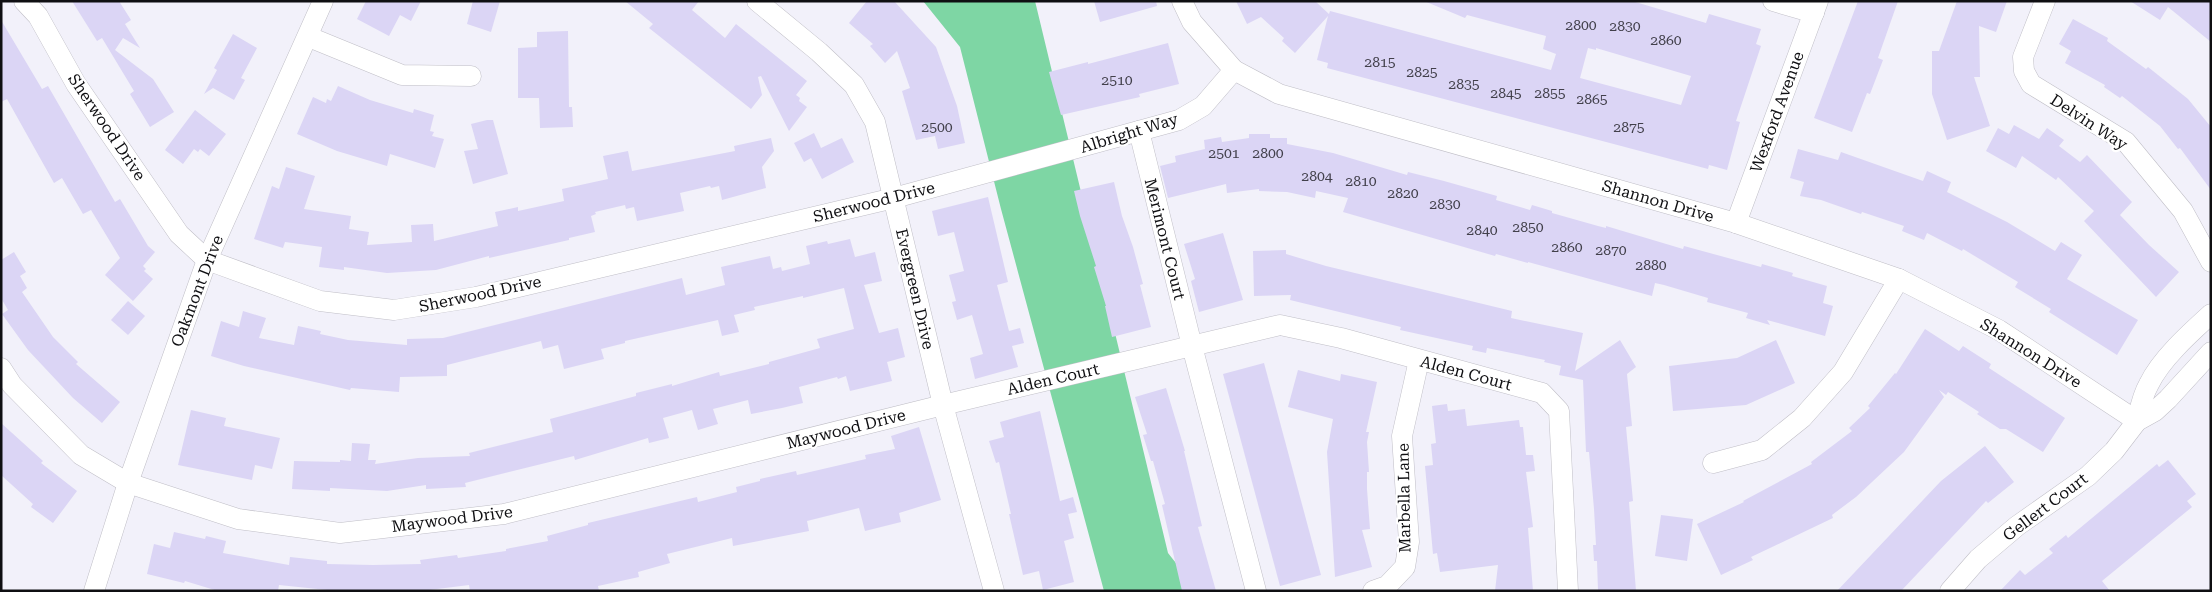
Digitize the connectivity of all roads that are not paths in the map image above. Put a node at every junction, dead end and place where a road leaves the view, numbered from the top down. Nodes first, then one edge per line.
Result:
1 (24, 1) edge
2 (323, 1) edge
3 (757, 1) edge
4 (1182, 1) edge
5 (1773, 1) edge
6 (2045, 1) edge
7 (1816, 7) edge
8 (309, 36) junction
9 (1234, 70) junction
10 (471, 76) dead end
11 (1139, 131) junction
12 (1064, 152) joint
13 (894, 198) junction
14 (1736, 223) junction
15 (207, 260) junction
16 (2211, 262) edge
17 (1899, 279) junction
18 (2211, 314) edge
19 (1192, 346) junction
20 (2211, 352) edge
21 (1419, 360) junction
22 (1, 368) edge
23 (943, 405) junction
24 (2137, 421) junction
25 (1714, 463) dead end
26 (128, 483) junction
27 (94, 591) edge
28 (994, 591) edge
29 (1256, 591) edge
30 (1373, 591) edge
31 (1568, 591) edge
32 (1950, 591) edge

1 - 15 street, Sherwood Drive
2 - 8 street, Oakmont Drive
3 - 13 street, Evergreen Drive
4 - 9 street, Shannon Drive
5 - 7 street
6 - 16 street, Delvin Way
7 - 14 street, Wexford Avenue
8 - 10 street
8 - 15 street, Oakmont Drive
9 - 11 street, Albright Way
9 - 14 street, Shannon Drive
11 - 12 street, Albright Way
11 - 19 street, Merimont Court
12 - 13 street, Sherwood Drive
13 - 15 street, Sherwood Drive
13 - 23 street, Evergreen Drive
14 - 17 street, Shannon Drive
15 - 26 street, Oakmont Drive
17 - 24 street, Shannon Drive
17 - 25 street
18 - 24 street
19 - 21 street, Alden Court
19 - 23 street, Alden Court
19 - 29 street
20 - 24 street
21 - 30 street, Marbella Lane
21 - 31 street, Alden Court
22 - 26 street, Maywood Drive
23 - 26 street, Maywood Drive
23 - 28 street, Evergreen Drive
24 - 32 street, Gellert Court
26 - 27 street, Oakmont Drive

